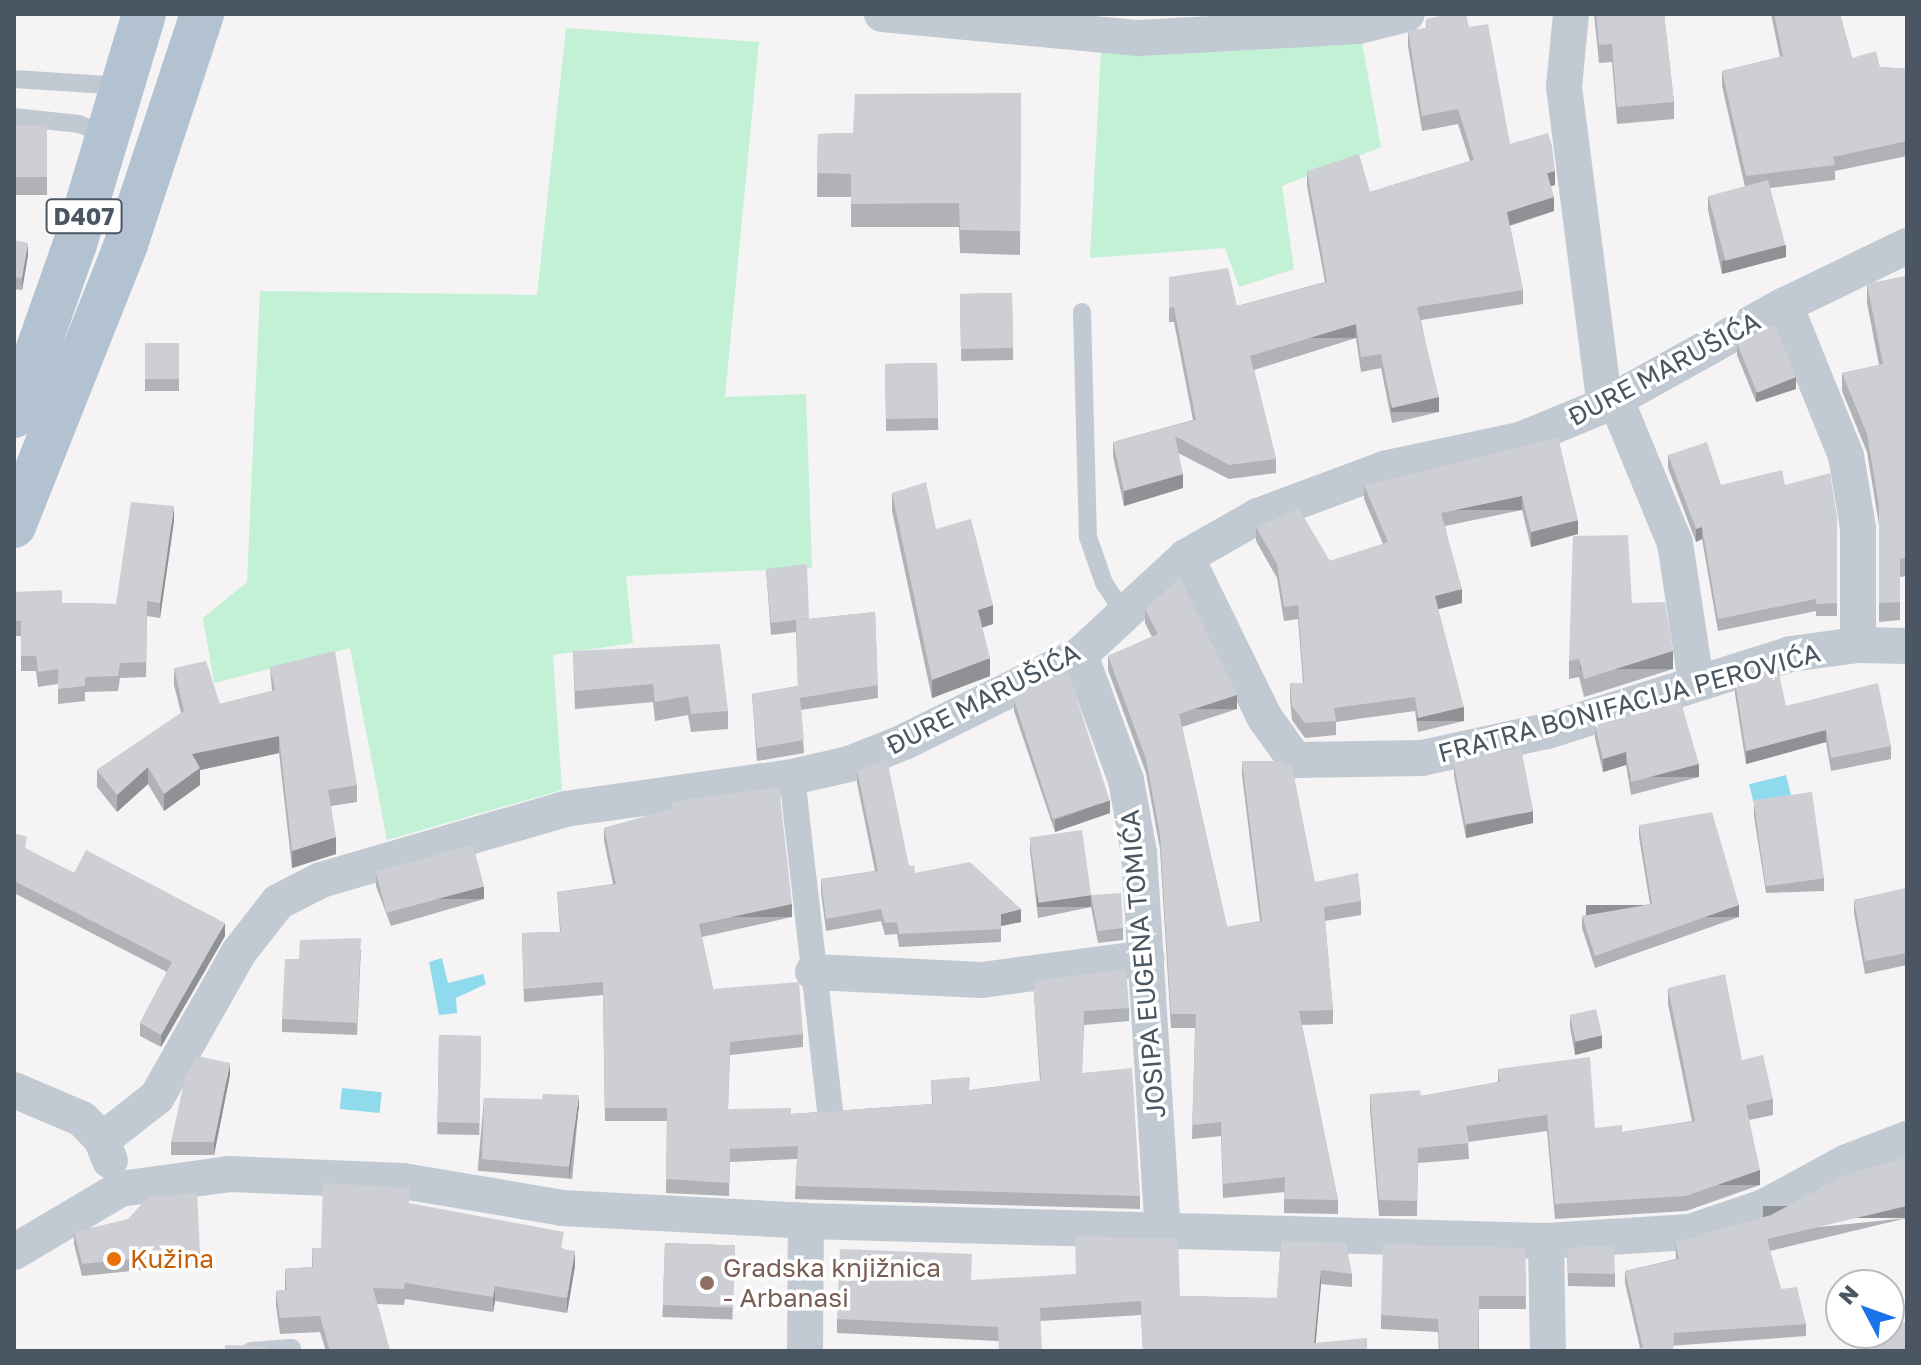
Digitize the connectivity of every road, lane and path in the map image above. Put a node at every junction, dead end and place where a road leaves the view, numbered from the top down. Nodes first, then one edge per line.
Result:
1 (144, 14) edge
2 (202, 14) edge
3 (882, 14) edge
4 (1407, 14) edge
5 (1571, 14) edge
6 (1001, 20) edge
7 (14, 79) edge
8 (124, 86) junction
9 (14, 117) edge
10 (109, 136) junction
11 (1907, 246) edge
12 (1785, 305) junction
13 (1082, 312) dead end
14 (1611, 402) junction
15 (14, 416) edge
16 (14, 526) edge
17 (1186, 557) junction
18 (1125, 614) junction
19 (1858, 645) junction
20 (1907, 646) edge
21 (1080, 655) junction
22 (1696, 682) junction
23 (792, 777) junction
24 (1147, 958) junction
25 (813, 972) junction
26 (14, 1090) edge
27 (830, 1110) edge
28 (1907, 1139) edge
29 (102, 1140) junction
30 (120, 1189) junction
31 (806, 1221) junction
32 (1163, 1233) junction
33 (1546, 1241) junction
34 (14, 1252) edge
35 (292, 1348) dead end
36 (251, 1351) edge
37 (805, 1351) edge
38 (1548, 1351) edge

1 - 8 main road, D407
2 - 16 main road, D407
3 - 6 street
4 - 6 street
5 - 14 street
7 - 8 lane
8 - 10 main road, D407
9 - 10 lane
10 - 15 main road, D407
11 - 12 street, ĐURE MARUŠIĆA
12 - 14 street, ĐURE MARUŠIĆA
12 - 19 street
13 - 18 lane
14 - 17 street, ĐURE MARUŠIĆA
14 - 22 street
17 - 18 street, ĐURE MARUŠIĆA
17 - 22 street, FRATRA BONIFACIJA PEROVIĆA
18 - 21 street, ĐURE MARUŠIĆA
19 - 20 street, FRATRA BONIFACIJA PEROVIĆA
19 - 22 street, FRATRA BONIFACIJA PEROVIĆA
21 - 23 street, ĐURE MARUŠIĆA
21 - 24 street, JOSIPA EUGENA TOMIĆA
23 - 25 street
23 - 29 street, ĐURE MARUŠIĆA
24 - 25 street
24 - 32 street, JOSIPA EUGENA TOMIĆA
25 - 27 street
26 - 29 street
28 - 33 street
29 - 30 street
30 - 31 street
30 - 34 street
31 - 32 street
31 - 37 street
32 - 33 street
33 - 38 street
35 - 36 lane

